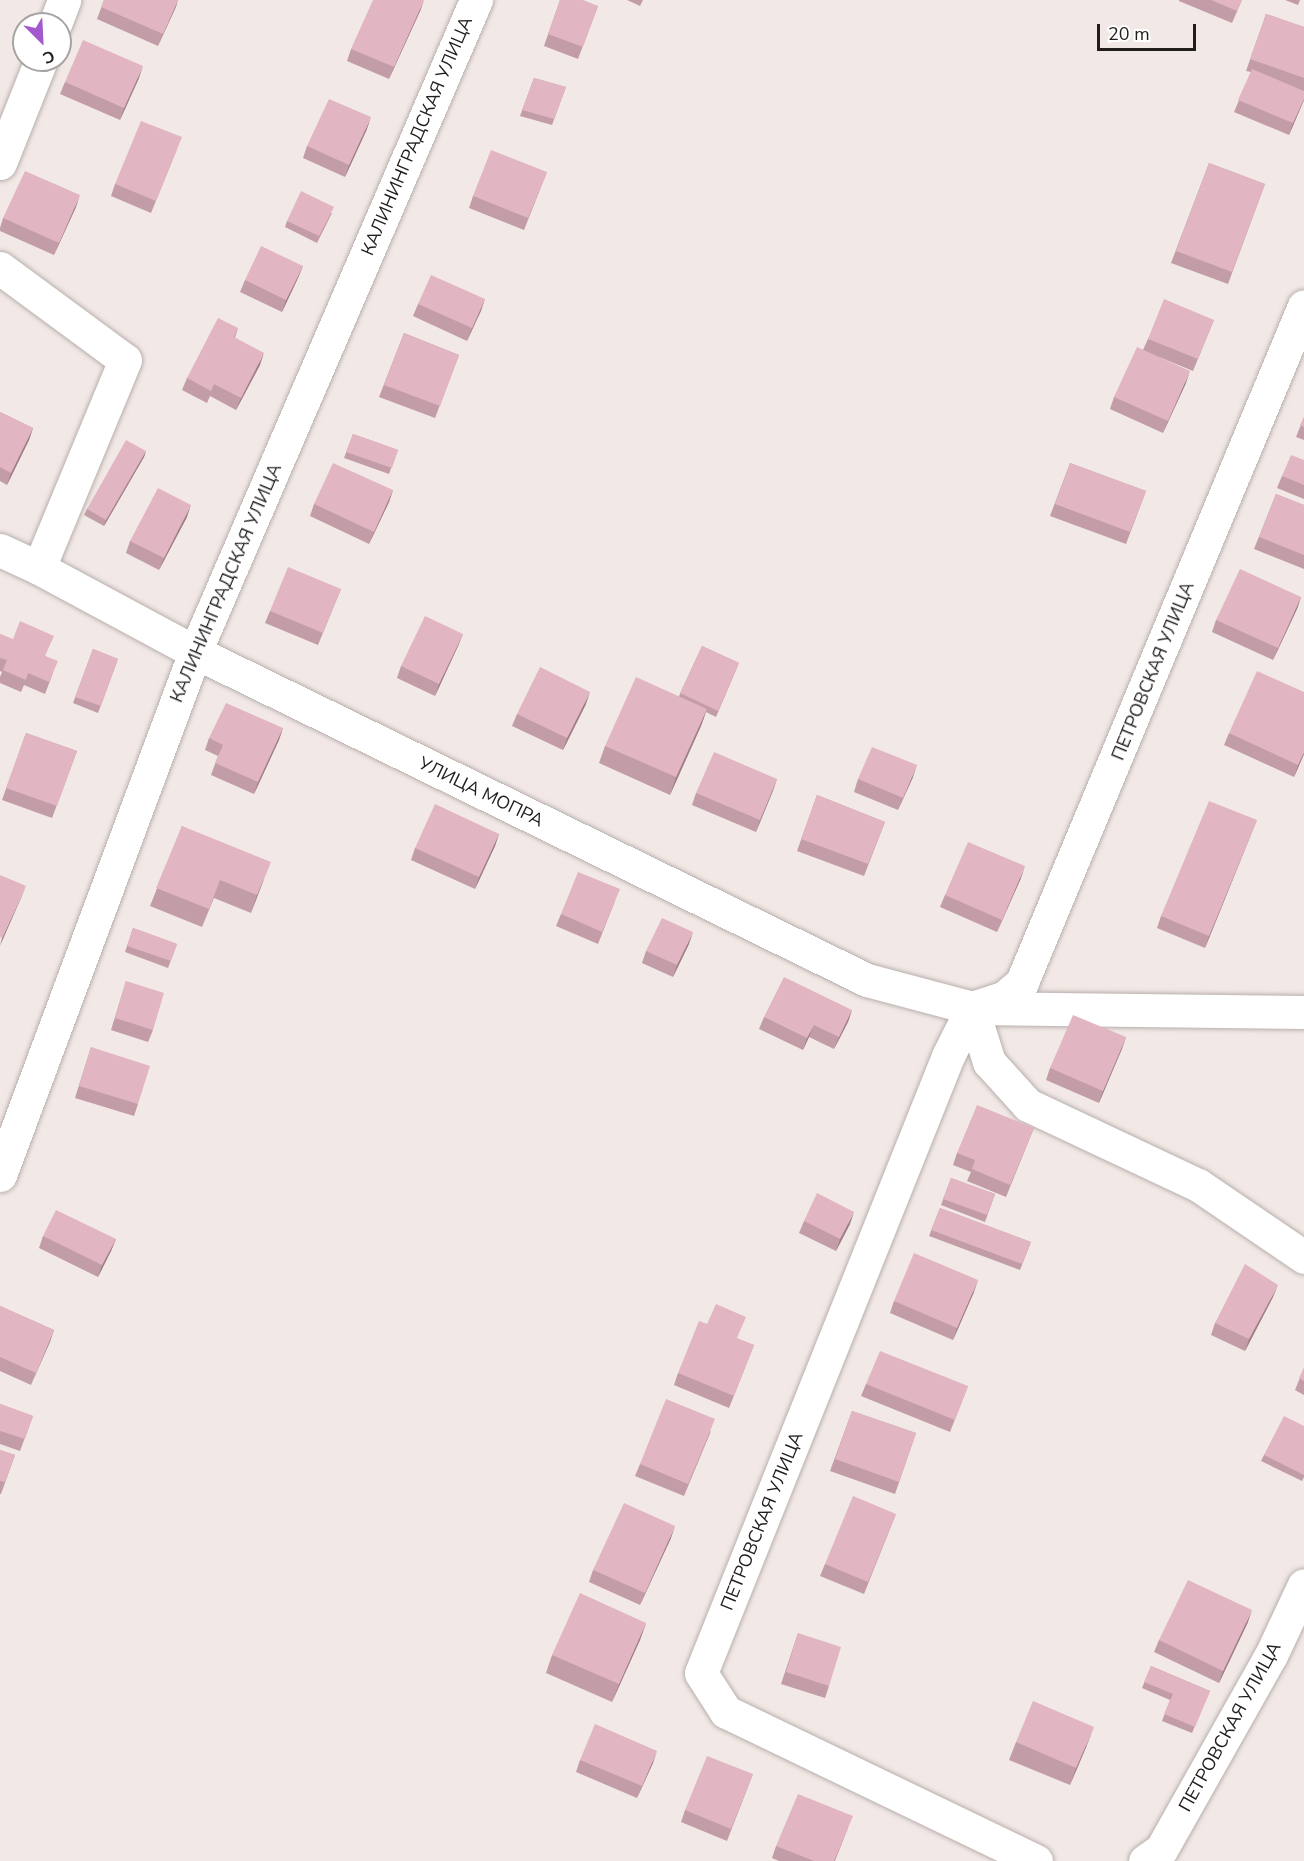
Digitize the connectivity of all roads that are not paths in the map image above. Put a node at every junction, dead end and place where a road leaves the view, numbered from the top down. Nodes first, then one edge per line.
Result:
1 (476, 0) edge
2 (35, 72) edge
3 (0, 163) edge
4 (0, 268) edge
5 (1304, 306) edge
6 (0, 550) edge
7 (39, 568) junction
8 (195, 652) junction
9 (972, 1008) junction
10 (1304, 1012) edge
11 (0, 1175) edge
12 (1304, 1257) edge
13 (1304, 1585) edge
14 (1036, 1861) edge
15 (1145, 1861) edge

1 - 8 street, КАЛИНИНГРАДСКАЯ УЛИЦА
2 - 3 street
4 - 7 street
5 - 9 street, ПЕТРОВСКАЯ УЛИЦА
6 - 7 street, УЛИЦА МОПРА
7 - 8 street, УЛИЦА МОПРА
8 - 9 street, УЛИЦА МОПРА
8 - 11 street, КАЛИНИНГРАДСКАЯ УЛИЦА
9 - 10 street, УЛИЦА МОПРА
9 - 12 street
9 - 14 street, ПЕТРОВСКАЯ УЛИЦА
13 - 15 street, ПЕТРОВСКАЯ УЛИЦА

